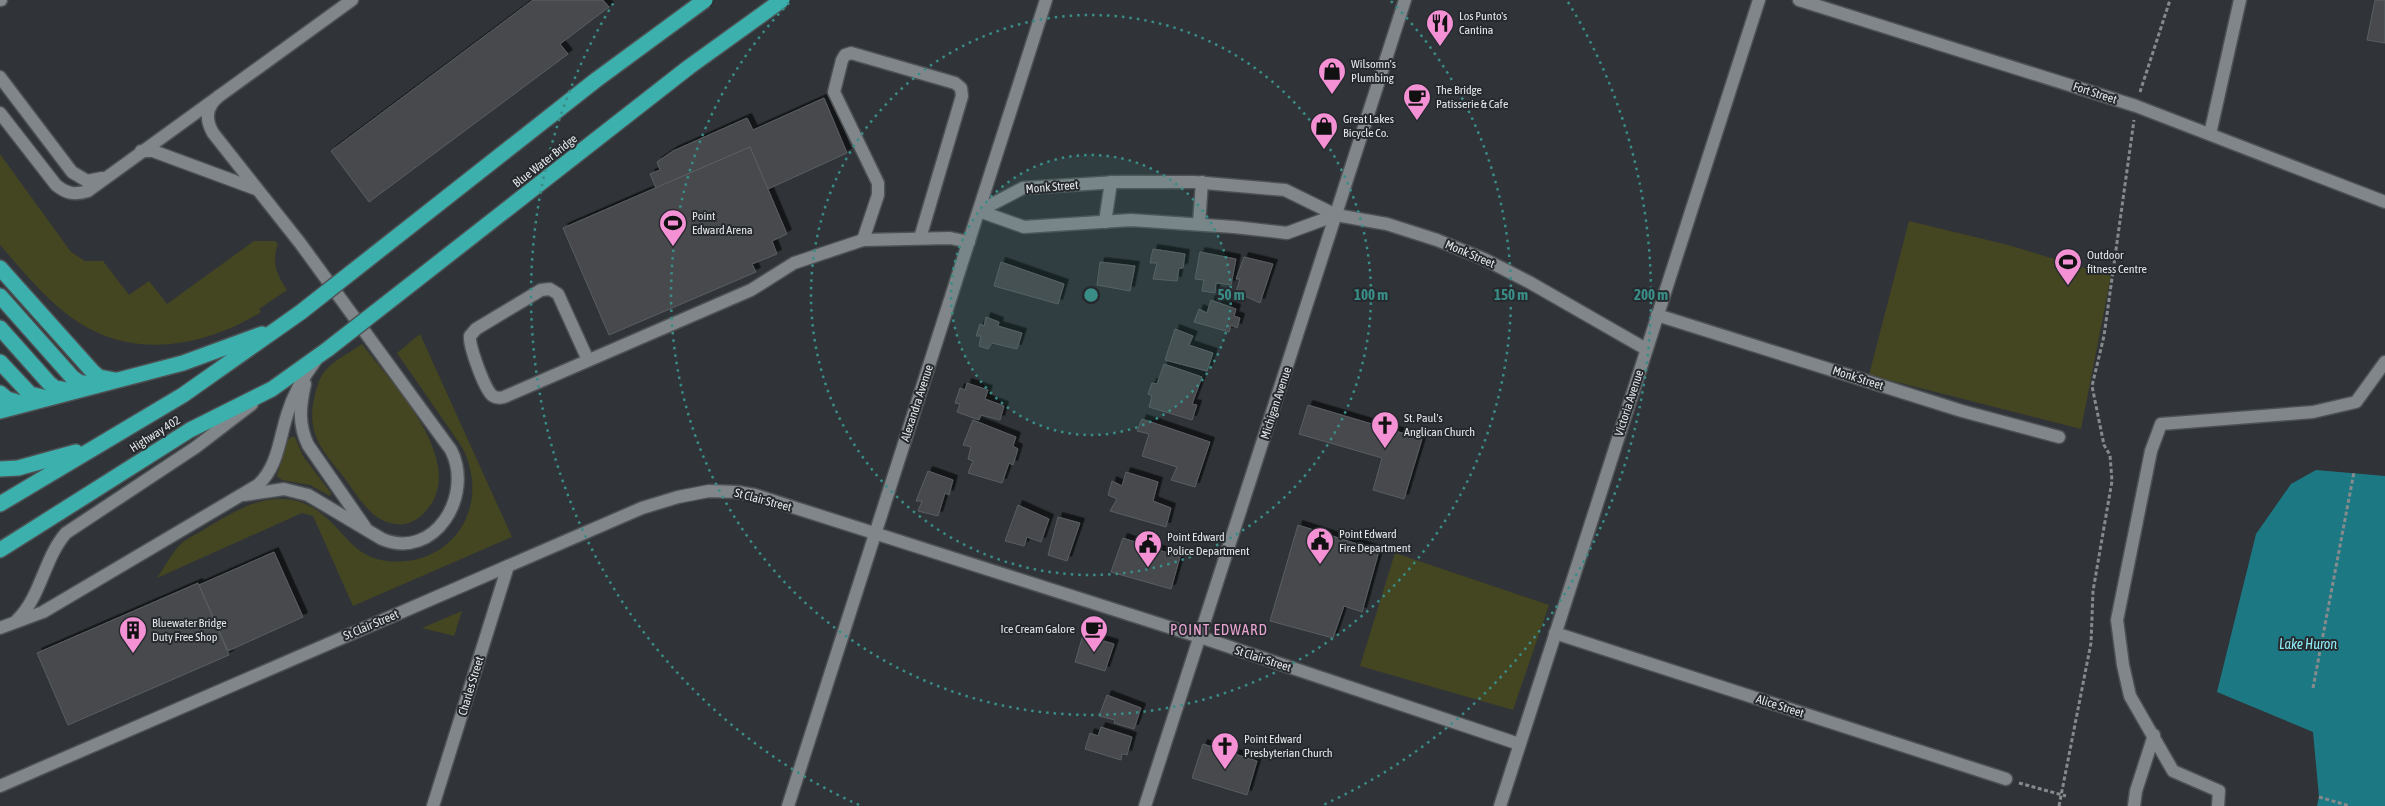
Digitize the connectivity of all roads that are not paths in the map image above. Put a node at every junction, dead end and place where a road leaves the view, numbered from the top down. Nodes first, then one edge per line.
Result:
1 (352, 0) edge
2 (705, 0) edge
3 (782, 0) edge
4 (1046, 0) edge
5 (1405, 0) edge
6 (1759, 0) edge
7 (1799, 0) edge
8 (2240, 0) edge
9 (0, 77) edge
10 (219, 96) junction
11 (0, 113) edge
12 (2210, 134) junction
13 (142, 151) junction
14 (106, 177) junction
15 (1111, 182) junction
16 (1202, 182) junction
17 (256, 190) junction
18 (2385, 202) edge
19 (979, 211) junction
20 (1336, 215) junction
21 (1105, 222) junction
22 (1199, 224) junction
23 (920, 238) junction
24 (863, 240) junction
25 (969, 242) junction
26 (0, 268) edge
27 (0, 296) edge
28 (1657, 315) junction
29 (282, 327) junction
30 (0, 328) edge
31 (1646, 349) junction
32 (319, 358) junction
33 (588, 360) junction
34 (0, 362) edge
35 (2385, 362) edge
36 (117, 380) junction
37 (97, 386) junction
38 (272, 389) junction
39 (74, 391) junction
40 (0, 392) edge
41 (49, 398) junction
42 (26, 404) junction
43 (1, 410) edge
44 (2059, 437) dead end
45 (94, 447) junction
46 (18, 468) junction
47 (0, 469) edge
48 (0, 479) edge
49 (28, 487) junction
50 (244, 494) junction
51 (0, 495) edge
52 (0, 504) edge
53 (875, 533) junction
54 (374, 535) junction
55 (0, 550) edge
56 (508, 566) junction
57 (13, 623) junction
58 (0, 628) edge
59 (1554, 634) junction
60 (1200, 637) junction
61 (2154, 735) junction
62 (1519, 744) junction
63 (2006, 779) road end
64 (0, 786) edge
65 (433, 806) edge
66 (788, 806) edge
67 (1145, 806) edge
68 (1500, 806) edge
69 (2134, 806) edge
70 (2218, 806) edge

1 - 10 street
2 - 29 highway, bridge
3 - 32 highway, Blue Water Bridge, bridge
4 - 19 street, Alexandra Avenue
5 - 20 street, Michigan Avenue
6 - 28 street, Victoria Avenue
7 - 12 street, Fort Street
8 - 12 street
9 - 14 street
10 - 13 street
10 - 17 street
11 - 14 street
12 - 18 street, Fort Street
13 - 14 street
13 - 17 street
15 - 16 street, Monk Street
15 - 19 street, Monk Street
15 - 21 street
16 - 20 street, Monk Street
16 - 22 street
17 - 54 street
19 - 21 street
19 - 25 street, Alexandra Avenue
20 - 22 street
20 - 31 street, Monk Street
20 - 60 street, Michigan Avenue
21 - 22 street
23 - 24 street
23 - 24 street
23 - 25 street
24 - 33 street
25 - 53 street, Alexandra Avenue
26 - 36 highway
27 - 37 highway
28 - 31 street, Victoria Avenue
28 - 44 street, Monk Street
29 - 36 highway
29 - 45 highway
30 - 39 highway
31 - 59 street, Victoria Avenue
32 - 38 highway, Highway 402
32 - 50 street
32 - 54 street
33 - 33 street
34 - 41 highway
35 - 61 street
36 - 37 highway
37 - 39 highway
38 - 55 highway, Highway 402
38 - 57 street
39 - 41 highway
40 - 42 highway
41 - 42 highway
42 - 43 highway
45 - 46 highway
45 - 49 highway
46 - 47 highway
46 - 48 highway
49 - 51 highway
49 - 52 highway
50 - 54 street
50 - 57 street
53 - 56 street, St Clair Street
53 - 60 street, St Clair Street
53 - 66 street, Alexandra Avenue
56 - 64 street, St Clair Street
56 - 65 street, Charles Street
57 - 58 street
59 - 62 street, Victoria Avenue
59 - 63 street, Alice Street
60 - 62 street, St Clair Street
60 - 67 street, Michigan Avenue
61 - 69 street
61 - 70 street
62 - 68 street, Victoria Avenue

